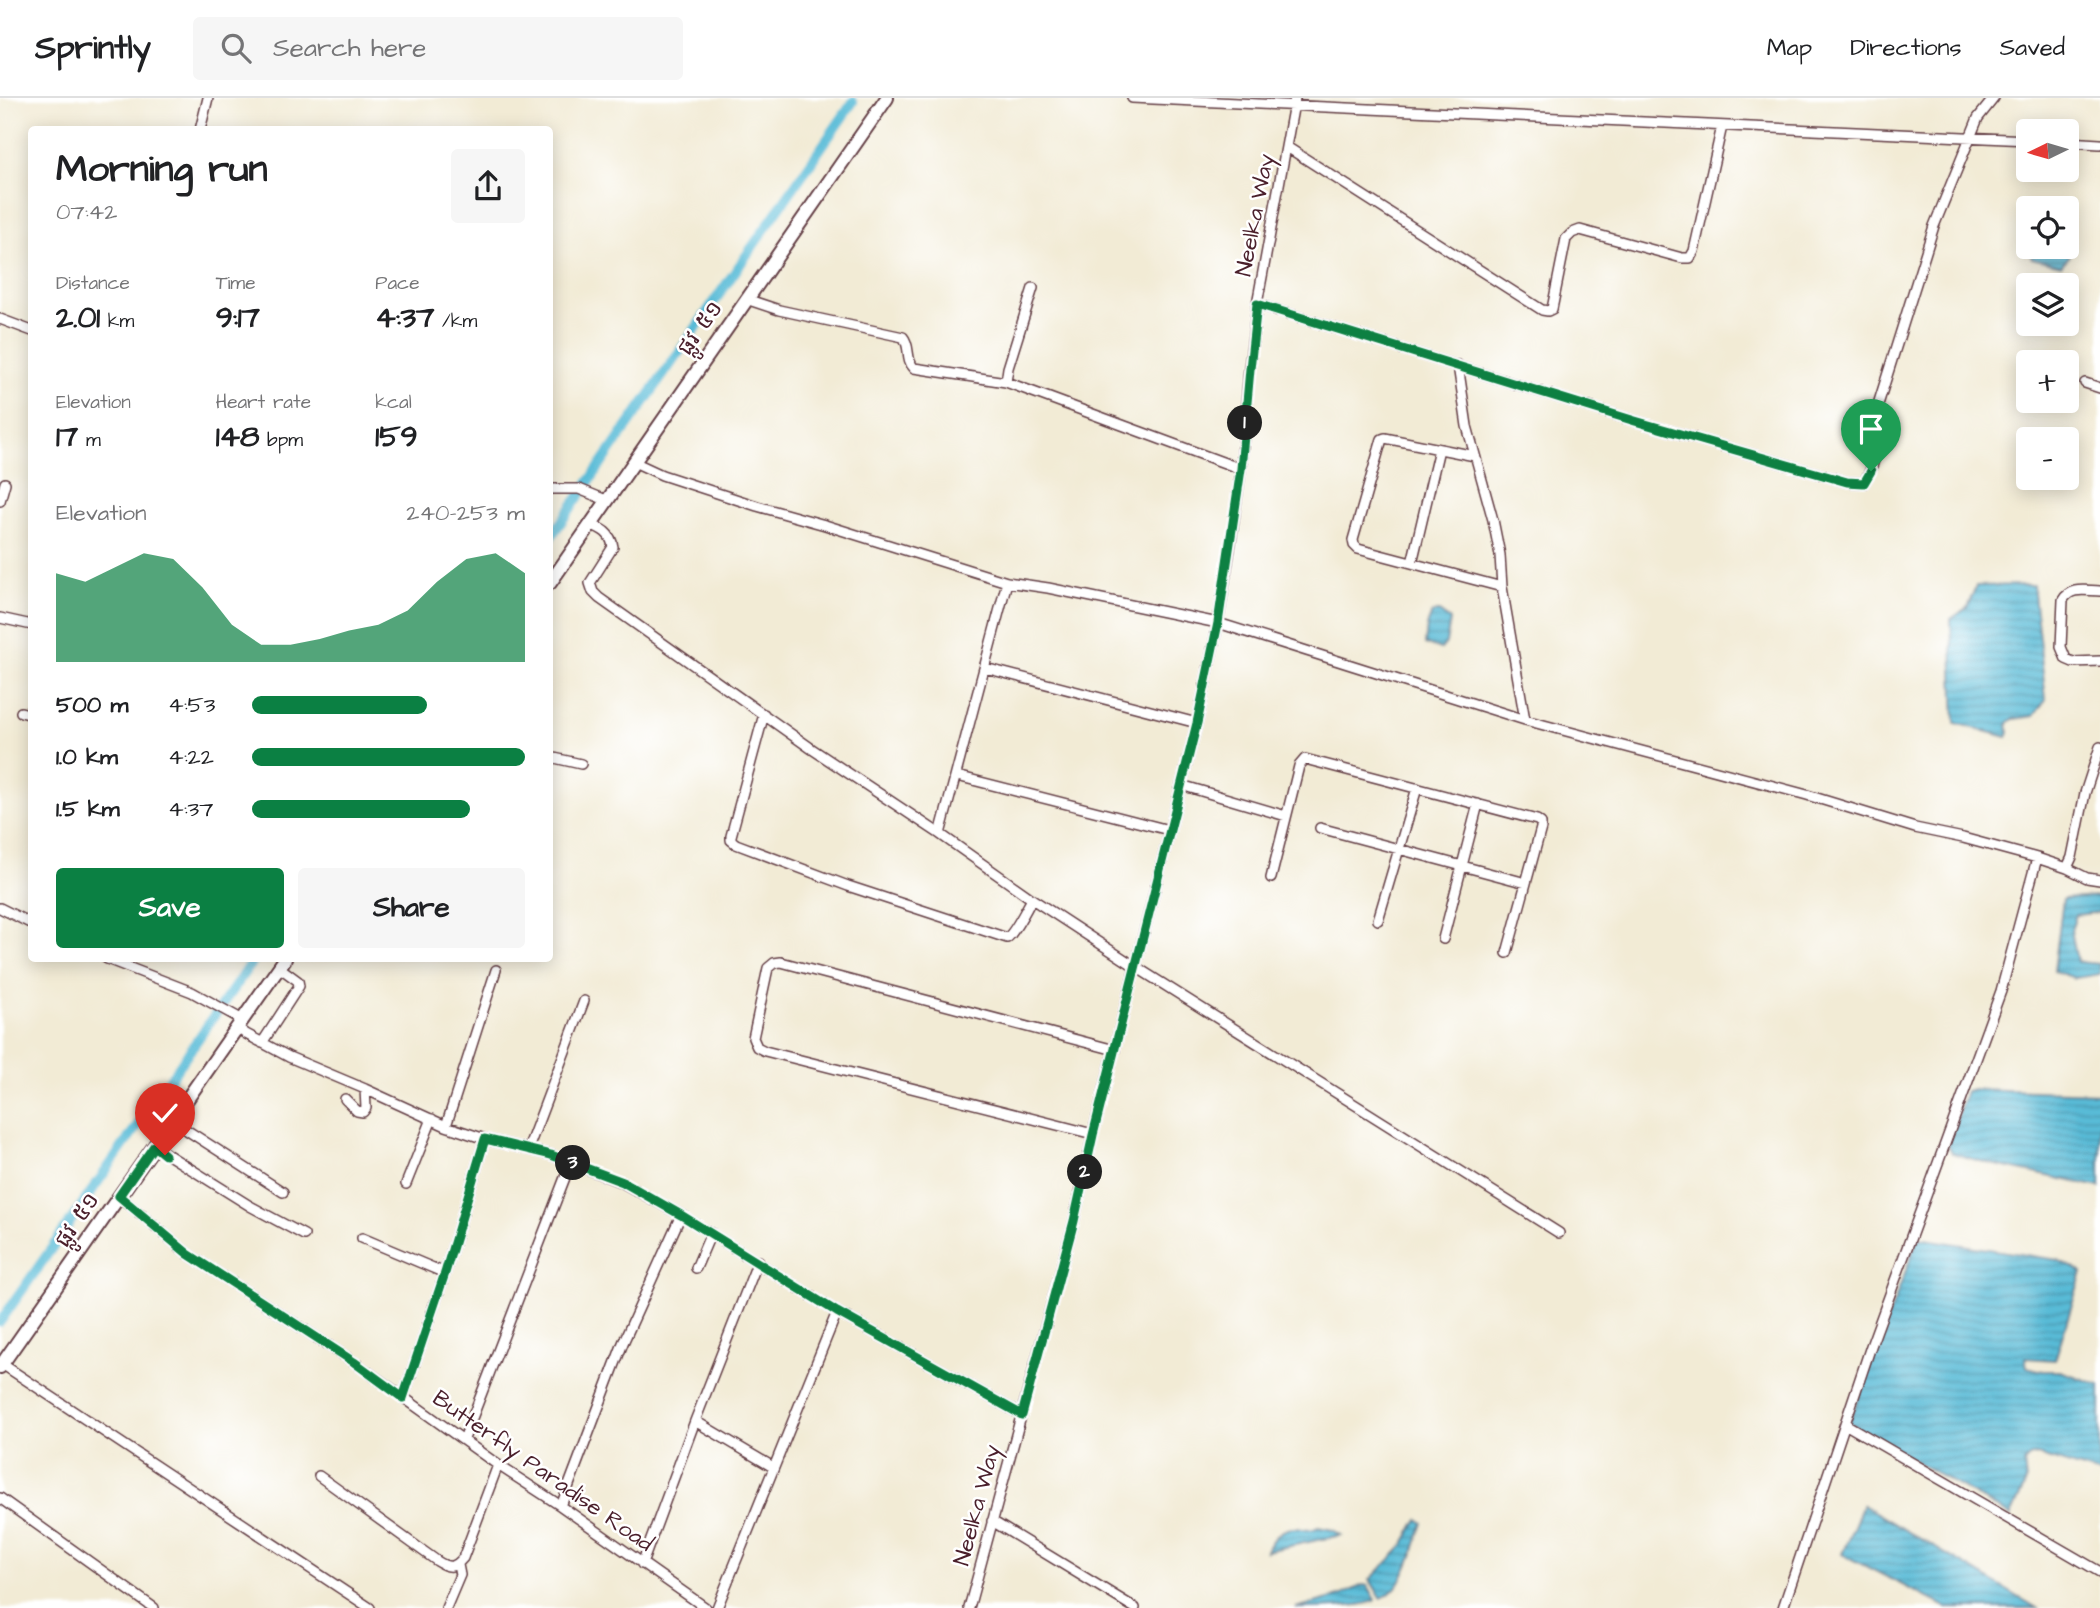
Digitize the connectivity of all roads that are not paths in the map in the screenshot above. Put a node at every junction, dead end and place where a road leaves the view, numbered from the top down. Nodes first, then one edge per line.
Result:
1 (208, 98) edge
2 (887, 98) edge
3 (1132, 98) edge
4 (1994, 98) edge
5 (1294, 102) edge
6 (201, 126) edge
7 (1722, 126) junction
8 (1969, 139) junction
9 (2016, 139) edge
10 (2079, 143) edge
11 (2100, 144) edge
12 (1287, 147) junction
13 (1033, 288) dead end
14 (746, 299) junction
15 (1257, 304) junction
16 (0, 319) edge
17 (28, 330) edge
18 (1458, 365) junction
19 (1006, 382) junction
20 (2085, 383) dead end
21 (2100, 387) edge
22 (1439, 449) junction
23 (1475, 456) junction
24 (634, 462) junction
25 (1241, 469) junction
26 (5, 483) dead end
27 (553, 489) edge
28 (602, 498) junction
29 (0, 501) edge
30 (590, 524) junction
31 (1412, 563) junction
32 (553, 579) edge
33 (1007, 582) junction
34 (1502, 587) junction
35 (2100, 591) edge
36 (0, 618) edge
37 (1218, 623) junction
38 (28, 624) edge
39 (2100, 662) edge
40 (985, 668) junction
41 (764, 714) junction
42 (1525, 720) junction
43 (1197, 723) junction
44 (2100, 747) edge
45 (553, 758) edge
46 (581, 764) dead end
47 (957, 776) junction
48 (1181, 785) junction
49 (1417, 788) junction
50 (1478, 804) junction
51 (1286, 816) junction
52 (1320, 828) dead end
53 (1169, 830) junction
54 (940, 834) junction
55 (1398, 849) junction
56 (2037, 858) junction
57 (1463, 866) junction
58 (2067, 868) junction
59 (1271, 878) dead end
60 (2100, 880) edge
61 (1526, 883) junction
62 (1032, 899) junction
63 (0, 908) edge
64 (1378, 920) dead end
65 (28, 922) edge
66 (1443, 939) dead end
67 (1507, 953) dead end
68 (115, 962) edge
69 (284, 966) edge
70 (1136, 967) junction
71 (496, 970) dead end
72 (584, 1001) dead end
73 (239, 1023) junction
74 (259, 1041) junction
75 (1115, 1049) junction
76 (365, 1089) junction
77 (345, 1099) dead end
78 (432, 1119) junction
79 (181, 1126) junction
80 (446, 1126) junction
81 (1093, 1135) junction
82 (485, 1139) junction
83 (154, 1146) junction
84 (528, 1149) junction
85 (571, 1162) junction
86 (406, 1184) dead end
87 (283, 1192) dead end
88 (124, 1200) junction
89 (681, 1215) junction
90 (711, 1233) junction
91 (1559, 1233) dead end
92 (304, 1235) dead end
93 (362, 1238) dead end
94 (758, 1262) junction
95 (696, 1268) dead end
96 (445, 1273) junction
97 (837, 1312) junction
98 (0, 1342) edge
99 (13, 1347) junction
100 (1, 1366) edge
101 (403, 1398) junction
102 (1022, 1415) junction
103 (695, 1421) junction
104 (1844, 1424) junction
105 (464, 1439) junction
106 (498, 1465) junction
107 (773, 1467) junction
108 (319, 1476) dead end
109 (0, 1498) edge
110 (561, 1506) junction
111 (992, 1521) junction
112 (642, 1564) junction
113 (458, 1565) junction
114 (2100, 1572) edge
115 (154, 1608) edge
116 (370, 1608) edge
117 (446, 1608) edge
118 (706, 1608) edge
119 (718, 1608) edge
120 (969, 1608) edge
121 (1135, 1608) edge
122 (1783, 1608) edge

1 - 6 street
2 - 14 main road, ផ្លូវ ៥១
3 - 5 street
4 - 8 street
5 - 7 street
5 - 12 street, Neelka Way
7 - 8 street
7 - 12 street
8 - 9 street
8 - 18 street
10 - 11 street
12 - 15 street, Neelka Way
13 - 19 street
14 - 19 street
14 - 24 main road, ផ្លូវ ៥១
15 - 18 street
15 - 25 street, Neelka Way
16 - 17 street
18 - 23 street
19 - 25 street
20 - 21 street
22 - 23 street
22 - 31 street
22 - 31 street
23 - 34 street
24 - 28 main road, ផ្លូវ ៥១
24 - 33 street
25 - 37 street, Neelka Way
26 - 29 street
27 - 28 street
28 - 30 main road, ផ្លូវ ៥១
30 - 32 main road, ផ្លូវ ៥១
30 - 41 street
31 - 34 street
33 - 37 street
33 - 40 street
34 - 42 street
35 - 39 street
36 - 38 street
37 - 42 street
37 - 43 street, Neelka Way
40 - 43 street
40 - 47 street
41 - 54 street
41 - 62 street
42 - 56 street
43 - 48 street, Neelka Way
44 - 58 street
45 - 46 street
47 - 53 street
47 - 54 street
48 - 51 street
48 - 53 street, Neelka Way
49 - 50 street
49 - 51 street
49 - 55 street
50 - 57 street
50 - 61 street
51 - 59 street
52 - 55 street
53 - 70 street, Neelka Way
54 - 62 street
55 - 57 street
55 - 64 street
56 - 58 street
56 - 104 street
57 - 61 street
57 - 66 street
58 - 60 street
61 - 67 street
62 - 70 street
63 - 65 street
68 - 73 street
69 - 73 main road, ផ្លូវ ៥១
69 - 74 street
70 - 75 street, Neelka Way
70 - 91 street
71 - 80 street
72 - 84 street
73 - 74 street
73 - 79 main road, ផ្លូវ ៥១
74 - 76 street
75 - 81 street, Neelka Way
75 - 81 street
76 - 77 street
76 - 78 street
78 - 80 street
78 - 86 street
79 - 83 main road, ផ្លូវ ៥១
79 - 87 street
80 - 82 street
81 - 102 street, Neelka Way
82 - 84 street
82 - 96 street
83 - 88 main road, ផ្លូវ ៥១
83 - 92 street
84 - 85 street
85 - 89 street
85 - 105 street
88 - 99 main road, ផ្លូវ ៥១
88 - 101 street, Butterfly Paradise Road
89 - 90 street
89 - 110 street
90 - 94 street
90 - 95 street
93 - 96 street
94 - 97 street
94 - 103 street
96 - 101 street
97 - 102 street
97 - 107 street
98 - 99 main road
99 - 100 main road, ផ្លូវ ៥១
100 - 116 street
101 - 105 street, Butterfly Paradise Road
102 - 111 street, Neelka Way
103 - 107 street
103 - 112 street
104 - 114 street
104 - 122 street
105 - 106 street, Butterfly Paradise Road
106 - 110 street, Butterfly Paradise Road
106 - 113 street
107 - 119 street
108 - 113 street
109 - 115 street
110 - 112 street, Butterfly Paradise Road
111 - 120 street, Neelka Way
111 - 121 street
112 - 118 street, Butterfly Paradise Road
113 - 117 street

